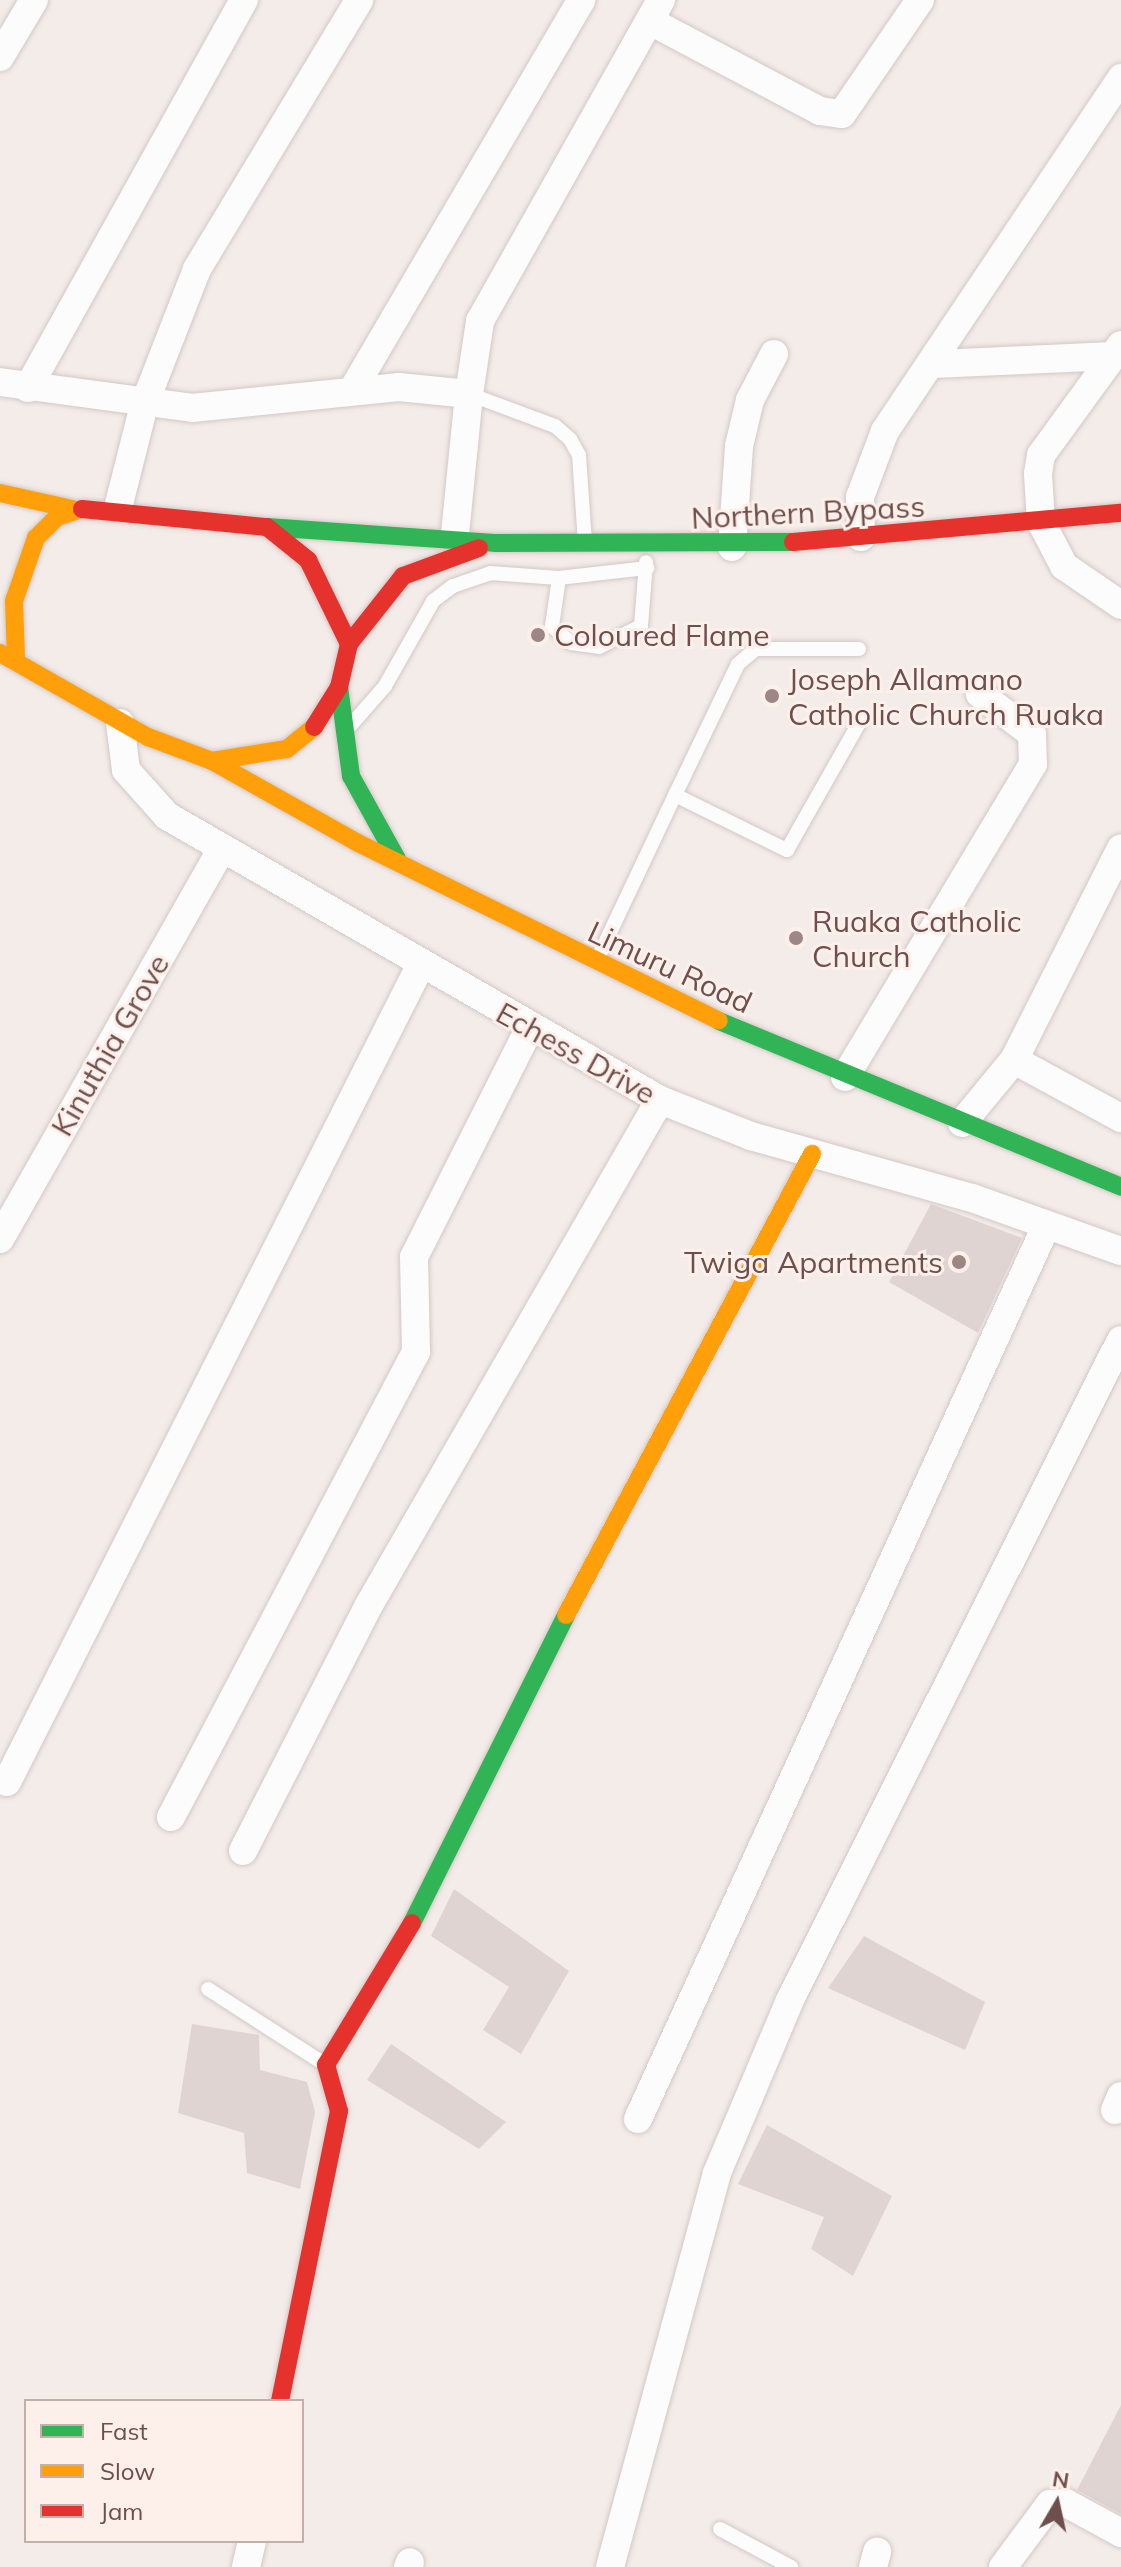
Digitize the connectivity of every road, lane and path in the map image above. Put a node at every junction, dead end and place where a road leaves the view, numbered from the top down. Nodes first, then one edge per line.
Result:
1 (34, 0) edge
2 (244, 0) edge
3 (359, 0) edge
4 (581, 0) edge
5 (920, 0) edge
6 (656, 10) edge
7 (0, 57) edge
8 (1121, 78) edge
9 (1116, 351) edge
10 (774, 354) dead end
11 (936, 364) junction
12 (0, 382) edge
13 (28, 388) junction
14 (352, 391) junction
15 (469, 394) junction
16 (144, 405) junction
17 (0, 493) edge
18 (119, 504) junction
19 (72, 509) junction
20 (1121, 513) edge
21 (1041, 522) junction
22 (267, 527) junction
23 (455, 535) junction
24 (861, 537) junction
25 (497, 543) junction
26 (529, 544) junction
27 (606, 545) junction
28 (585, 546) junction
29 (646, 546) junction
30 (732, 547) junction
31 (647, 568) junction
32 (603, 574) junction
33 (517, 575) junction
34 (559, 578) junction
35 (1121, 605) edge
36 (349, 644) junction
37 (859, 649) dead end
38 (8, 656) edge
39 (0, 672) edge
40 (46, 683) junction
41 (339, 687) junction
42 (980, 694) dead end
43 (861, 720) dead end
44 (120, 723) junction
45 (342, 733) junction
46 (212, 761) junction
47 (675, 795) junction
48 (1121, 848) edge
49 (221, 850) junction
50 (397, 859) junction
51 (595, 964) junction
52 (420, 966) junction
53 (529, 1029) junction
54 (1014, 1060) junction
55 (845, 1077) junction
56 (660, 1100) junction
57 (1121, 1118) edge
58 (962, 1123) junction
59 (812, 1154) junction
60 (1121, 1187) edge
61 (1046, 1226) junction
62 (0, 1239) edge
63 (1121, 1251) edge
64 (1121, 1340) edge
65 (7, 1782) dead end
66 (171, 1817) dead end
67 (243, 1851) dead end
68 (208, 1989) dead end
69 (326, 2065) junction
70 (638, 2119) dead end
71 (280, 2399) edge
72 (720, 2529) dead end
73 (1121, 2533) edge
74 (252, 2543) edge
75 (246, 2567) edge
76 (610, 2567) edge
77 (791, 2567) edge
78 (1003, 2567) edge

1 - 7 street
2 - 13 street
3 - 16 street
4 - 14 street
5 - 6 street
6 - 15 street
8 - 11 street
9 - 11 street
9 - 21 street
10 - 30 street
11 - 24 street
12 - 13 street
13 - 16 street
14 - 15 street
14 - 16 street
15 - 23 street
15 - 28 lane
16 - 18 street
17 - 19 main road, Northern Bypass
18 - 19 main road, Northern Bypass
18 - 22 main road, Northern Bypass
19 - 38 main road
20 - 21 main road, Northern Bypass
21 - 24 main road, Northern Bypass
21 - 35 street
22 - 23 main road, Northern Bypass
22 - 36 main road, Northern Bypass
23 - 25 main road, Northern Bypass
24 - 30 main road, Northern Bypass
25 - 26 main road, Northern Bypass
25 - 36 main road, Northern Bypass
26 - 28 main road, Northern Bypass
26 - 33 lane
27 - 28 main road, Northern Bypass
27 - 29 main road, Northern Bypass
27 - 32 lane
29 - 30 main road, Northern Bypass
29 - 31 lane
31 - 32 lane
31 - 34 lane
32 - 34 lane
33 - 34 lane
33 - 45 lane
36 - 41 main road, Northern Bypass
37 - 47 lane
38 - 40 main road
39 - 40 main road
40 - 44 main road
41 - 45 main road, Northern Bypass
41 - 46 main road, Northern Bypass
42 - 55 street
43 - 47 lane
44 - 46 main road
44 - 49 street, Echess Drive
45 - 50 main road, Northern Bypass
46 - 50 main road, Limuru Road
47 - 51 lane
48 - 54 street
49 - 52 street, Echess Drive
49 - 62 street, Kinuthia Grove
50 - 51 main road, Limuru Road
51 - 55 main road, Limuru Road
52 - 53 street, Echess Drive
52 - 65 street
53 - 56 street, Echess Drive
53 - 66 street
54 - 57 street
54 - 58 street
55 - 58 main road, Limuru Road
56 - 59 street, Echess Drive
56 - 67 street
58 - 60 main road, Limuru Road
59 - 61 street, Echess Drive
59 - 69 main road
61 - 63 street, Echess Drive
61 - 70 street
64 - 76 street
68 - 69 lane
69 - 71 main road
72 - 77 lane
73 - 78 street
74 - 75 street

